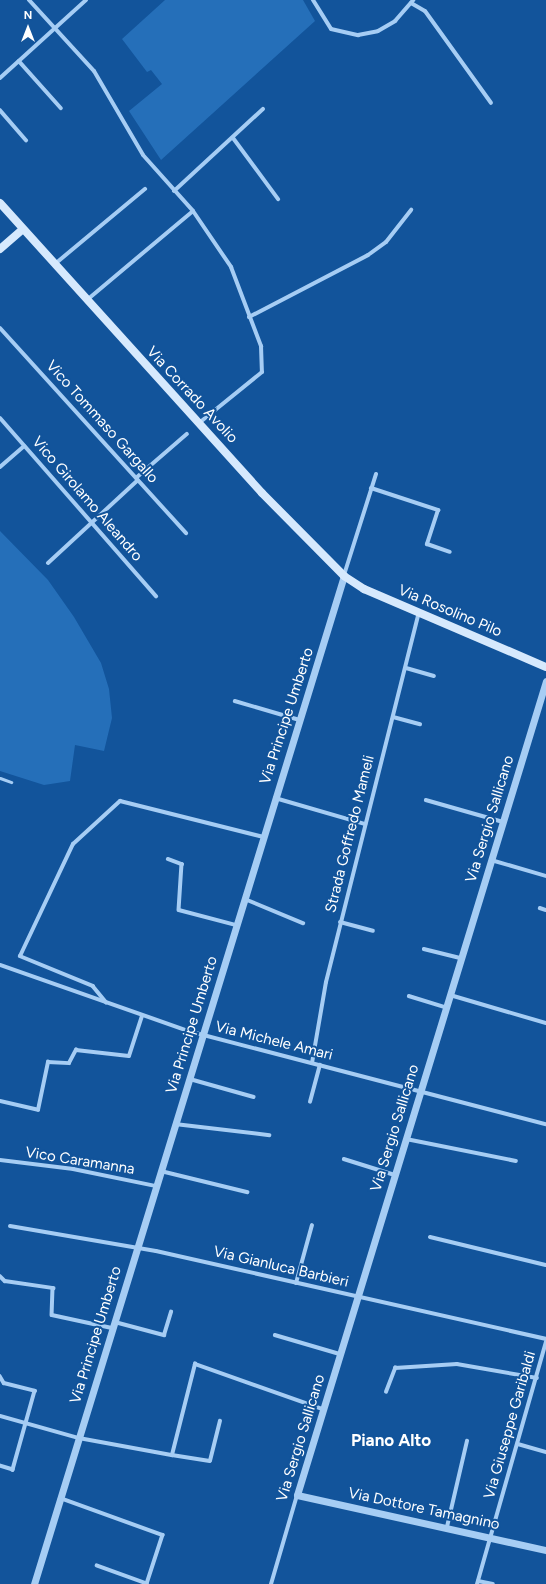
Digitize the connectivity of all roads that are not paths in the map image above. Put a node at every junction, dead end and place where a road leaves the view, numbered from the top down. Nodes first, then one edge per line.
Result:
1 (29, 0) edge
2 (86, 0) edge
3 (313, 0) edge
4 (412, 2) edge
5 (56, 27) junction
6 (19, 61) junction
7 (0, 78) edge
8 (491, 103) dead end
9 (61, 108) dead end
10 (0, 110) edge
11 (263, 110) dead end
12 (232, 138) junction
13 (26, 140) dead end
14 (145, 189) dead end
15 (174, 191) junction
16 (278, 199) dead end
17 (0, 203) edge
18 (411, 210) dead end
19 (193, 211) junction
20 (22, 230) junction
21 (0, 249) edge
22 (54, 264) junction
23 (86, 300) junction
24 (249, 317) junction
25 (0, 328) edge
26 (0, 418) edge
27 (199, 423) junction
28 (187, 434) dead end
29 (24, 446) junction
30 (0, 467) edge
31 (376, 474) dead end
32 (137, 479) junction
33 (371, 488) junction
34 (90, 523) junction
35 (186, 533) dead end
36 (450, 552) dead end
37 (48, 563) dead end
38 (344, 576) junction
39 (156, 596) dead end
40 (420, 614) junction
41 (546, 667) edge
42 (406, 668) junction
43 (434, 676) dead end
44 (546, 681) edge
45 (235, 701) dead end
46 (393, 717) junction
47 (300, 720) junction
48 (420, 724) dead end
49 (0, 778) edge
50 (11, 782) dead end
51 (275, 798) junction
52 (426, 800) dead end
53 (503, 822) junction
54 (365, 824) junction
55 (263, 837) junction
56 (168, 859) dead end
57 (491, 860) junction
58 (546, 876) edge
59 (245, 899) junction
60 (540, 908) dead end
61 (546, 910) edge
62 (340, 922) junction
63 (303, 923) dead end
64 (236, 925) junction
65 (373, 931) dead end
66 (424, 948) dead end
67 (20, 956) joint
68 (461, 958) junction
69 (0, 965) edge
70 (450, 995) junction
71 (408, 996) dead end
72 (108, 1004) junction
73 (446, 1006) junction
74 (142, 1016) junction
75 (546, 1023) edge
76 (203, 1035) junction
77 (312, 1063) junction
78 (320, 1065) junction
79 (190, 1079) junction
80 (421, 1091) junction
81 (254, 1097) dead end
82 (0, 1101) edge
83 (310, 1102) dead end
84 (38, 1110) joint
85 (175, 1124) junction
86 (546, 1124) edge
87 (269, 1135) dead end
88 (406, 1139) junction
89 (344, 1159) dead end
90 (0, 1160) edge
91 (516, 1161) dead end
92 (161, 1170) junction
93 (395, 1175) junction
94 (156, 1186) junction
95 (247, 1192) dead end
96 (312, 1225) dead end
97 (10, 1226) dead end
98 (430, 1237) dead end
99 (137, 1247) junction
100 (546, 1266) edge
101 (0, 1276) edge
102 (296, 1283) junction
103 (358, 1297) junction
104 (171, 1312) dead end
105 (113, 1325) junction
106 (275, 1335) dead end
107 (546, 1341) edge
108 (340, 1354) junction
109 (0, 1376) edge
110 (537, 1378) junction
111 (386, 1392) dead end
112 (323, 1410) junction
113 (0, 1416) edge
114 (220, 1421) dead end
115 (25, 1423) junction
116 (79, 1438) junction
117 (467, 1441) dead end
118 (518, 1444) junction
119 (546, 1452) edge
120 (172, 1455) junction
121 (0, 1466) edge
122 (297, 1495) junction
123 (60, 1498) junction
124 (447, 1527) junction
125 (491, 1537) junction
126 (546, 1550) edge
127 (97, 1566) dead end
128 (478, 1582) edge
129 (34, 1584) edge
130 (271, 1584) edge
131 (493, 1584) edge

1 - 5 street
2 - 5 street
3 - 4 street
4 - 8 street
5 - 6 street
5 - 15 street
6 - 7 street
6 - 9 street
10 - 13 street
11 - 12 street
12 - 15 street
12 - 16 street
14 - 22 street
15 - 19 street
17 - 20 main road, Via Corrado Avolio
18 - 24 street
19 - 23 street
19 - 24 street
20 - 21 main road
20 - 22 main road, Via Corrado Avolio
22 - 23 main road, Via Corrado Avolio
23 - 27 main road, Via Corrado Avolio
24 - 27 street
25 - 32 street, Vico Tommaso Gargallo
26 - 29 street, Vico Girolamo Aleandro
27 - 38 main road, Via Corrado Avolio
28 - 32 street
29 - 30 street
29 - 34 street, Vico Girolamo Aleandro
31 - 33 street, Via Principe Umberto
32 - 34 street
32 - 35 street, Vico Tommaso Gargallo
33 - 36 street
33 - 38 street, Via Principe Umberto
34 - 37 street
34 - 39 street, Vico Girolamo Aleandro
38 - 40 main road, Via Rosolino Pilo
38 - 47 street, Via Principe Umberto
40 - 41 main road, Via Rosolino Pilo
40 - 42 street, Strada Goffredo Mameli
42 - 43 street
42 - 46 street, Strada Goffredo Mameli
44 - 53 street, Via Sergio Sallicano
45 - 47 street
46 - 48 street
46 - 54 street, Strada Goffredo Mameli
47 - 51 street, Via Principe Umberto
49 - 50 lane
51 - 54 street
51 - 55 street, Via Principe Umberto
52 - 53 street
53 - 57 street, Via Sergio Sallicano
54 - 62 street, Strada Goffredo Mameli
55 - 59 street, Via Principe Umberto
55 - 67 street
56 - 64 street
57 - 58 street
57 - 68 street, Via Sergio Sallicano
59 - 63 street
59 - 64 street, Via Principe Umberto
60 - 61 street
62 - 65 street
62 - 77 street, Strada Goffredo Mameli
64 - 76 street, Via Principe Umberto
66 - 68 street
67 - 72 street
68 - 70 street, Via Sergio Sallicano
69 - 72 street, Via Michele Amari
70 - 73 street, Via Sergio Sallicano
70 - 75 street
71 - 73 street
72 - 74 street, Via Michele Amari
73 - 80 street, Via Sergio Sallicano
74 - 76 street, Via Michele Amari
74 - 84 street
76 - 77 street, Via Michele Amari
76 - 79 street, Via Principe Umberto
77 - 78 street, Via Michele Amari
78 - 80 street, Via Michele Amari
78 - 83 street
79 - 81 street
79 - 85 street, Via Principe Umberto
80 - 86 street, Via Michele Amari
80 - 88 street, Via Sergio Sallicano
82 - 84 street
85 - 87 street
85 - 92 street, Via Principe Umberto
88 - 91 street
88 - 93 street, Via Sergio Sallicano
89 - 93 street
90 - 94 street, Vico Caramanna
92 - 94 street, Via Principe Umberto
92 - 95 street
93 - 103 street, Via Sergio Sallicano
94 - 99 street, Via Principe Umberto
96 - 102 street
97 - 99 street, Via Gianluca Barbieri
98 - 100 street
99 - 102 street, Via Gianluca Barbieri
99 - 105 street, Via Principe Umberto
101 - 105 street
102 - 103 street, Via Gianluca Barbieri
103 - 107 street, Via Gianluca Barbieri
103 - 108 street, Via Sergio Sallicano
104 - 105 street
105 - 116 street, Via Principe Umberto
106 - 108 street
107 - 110 street, Via Giuseppe Garibaldi
108 - 112 street, Via Sergio Sallicano
109 - 115 street
110 - 111 street
110 - 118 street, Via Giuseppe Garibaldi
112 - 120 street
112 - 122 street, Via Sergio Sallicano
113 - 115 street
114 - 120 street
115 - 116 street
115 - 121 street
116 - 120 street
116 - 123 street, Via Principe Umberto
117 - 124 street
118 - 119 street
118 - 125 street, Via Giuseppe Garibaldi
122 - 124 street, Via Dottore Tamagnino
122 - 130 street, Via Sergio Sallicano
123 - 127 street
123 - 129 street, Via Principe Umberto
124 - 125 street, Via Dottore Tamagnino
125 - 126 street, Via Dottore Tamagnino
125 - 128 street, Via Giuseppe Garibaldi
128 - 131 street

